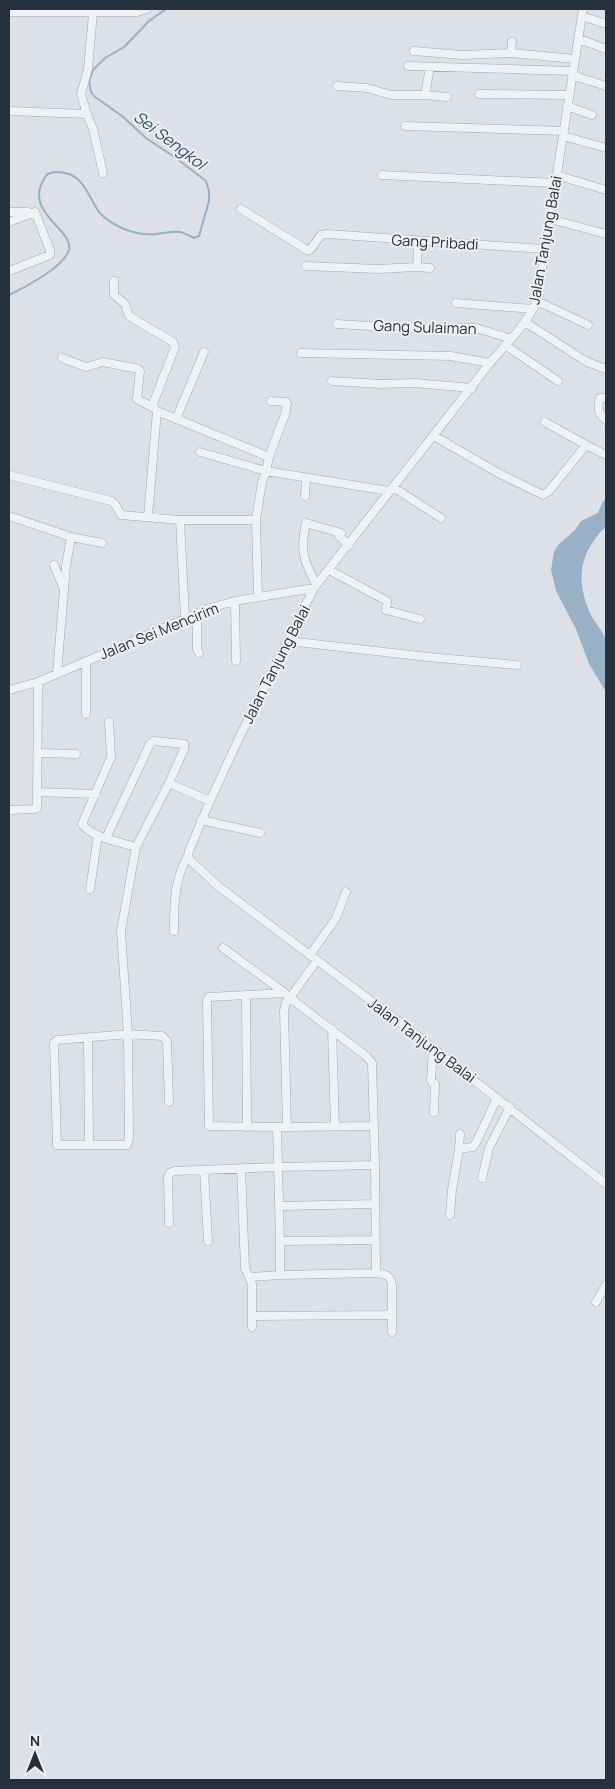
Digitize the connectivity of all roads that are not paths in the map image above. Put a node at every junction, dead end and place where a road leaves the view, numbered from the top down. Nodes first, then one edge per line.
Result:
1 (147, 9) edge
2 (9, 12) edge
3 (93, 13) junction
4 (582, 13) edge
5 (606, 24) edge
6 (578, 39) junction
7 (512, 42) dead end
8 (606, 49) edge
9 (414, 52) dead end
10 (511, 53) junction
11 (575, 59) junction
12 (408, 66) dead end
13 (430, 67) junction
14 (572, 73) junction
15 (337, 86) dead end
16 (606, 86) edge
17 (479, 94) dead end
18 (425, 95) junction
19 (569, 95) junction
20 (447, 97) dead end
21 (567, 106) junction
22 (9, 111) edge
23 (87, 114) junction
24 (592, 115) dead end
25 (405, 126) dead end
26 (564, 134) junction
27 (606, 148) edge
28 (103, 174) dead end
29 (382, 175) dead end
30 (556, 179) junction
31 (606, 190) edge
32 (241, 209) dead end
33 (9, 212) edge
34 (35, 212) junction
35 (550, 219) junction
36 (9, 222) edge
37 (606, 234) edge
38 (418, 242) junction
39 (544, 249) junction
40 (306, 266) dead end
41 (417, 267) junction
42 (430, 268) dead end
43 (9, 271) edge
44 (114, 281) dead end
45 (537, 301) junction
46 (456, 303) dead end
47 (533, 309) junction
48 (525, 322) junction
49 (337, 324) dead end
50 (588, 325) dead end
51 (512, 339) junction
52 (505, 345) junction
53 (204, 352) dead end
54 (301, 353) dead end
55 (62, 358) dead end
56 (490, 363) junction
57 (606, 369) edge
58 (332, 380) dead end
59 (558, 380) dead end
60 (472, 388) junction
61 (606, 398) edge
62 (271, 401) dead end
63 (156, 410) junction
64 (176, 419) junction
65 (606, 420) edge
66 (545, 422) dead end
67 (434, 436) junction
68 (586, 445) junction
69 (200, 452) dead end
70 (605, 452) edge
71 (269, 457) junction
72 (266, 471) junction
73 (9, 476) edge
74 (306, 479) junction
75 (391, 489) junction
76 (304, 496) dead end
77 (9, 516) edge
78 (148, 517) junction
79 (441, 518) dead end
80 (180, 520) junction
81 (256, 520) junction
82 (71, 537) junction
83 (102, 543) dead end
84 (350, 545) junction
85 (54, 565) dead end
86 (328, 570) junction
87 (315, 586) junction
88 (64, 589) junction
89 (258, 597) junction
90 (235, 601) junction
91 (197, 614) junction
92 (185, 618) junction
93 (420, 620) dead end
94 (288, 641) junction
95 (199, 652) dead end
96 (86, 661) junction
97 (236, 661) dead end
98 (517, 665) dead end
99 (57, 673) junction
100 (38, 682) junction
101 (9, 690) edge
102 (86, 714) dead end
103 (109, 722) dead end
104 (38, 752) junction
105 (76, 754) dead end
106 (169, 783) junction
107 (38, 792) junction
108 (96, 794) junction
109 (210, 801) junction
110 (9, 810) edge
111 (201, 820) junction
112 (260, 833) dead end
113 (102, 836) junction
114 (136, 847) junction
115 (188, 856) junction
116 (90, 889) dead end
117 (346, 892) dead end
118 (174, 931) dead end
119 (223, 948) dead end
120 (314, 958) junction
121 (246, 996) junction
122 (287, 996) junction
123 (332, 1029) junction
124 (128, 1034) junction
125 (88, 1038) junction
126 (433, 1049) junction
127 (497, 1098) junction
128 (169, 1102) dead end
129 (510, 1107) junction
130 (434, 1112) dead end
131 (335, 1126) junction
132 (374, 1126) junction
133 (247, 1127) junction
134 (277, 1127) junction
135 (287, 1127) junction
136 (460, 1134) dead end
137 (89, 1145) junction
138 (459, 1149) junction
139 (374, 1165) junction
140 (279, 1166) junction
141 (241, 1168) junction
142 (204, 1170) junction
143 (482, 1178) dead end
144 (606, 1184) edge
145 (375, 1204) junction
146 (279, 1206) junction
147 (450, 1215) dead end
148 (169, 1223) dead end
149 (375, 1240) junction
150 (208, 1241) dead end
151 (280, 1241) junction
152 (376, 1273) junction
153 (280, 1275) junction
154 (249, 1277) junction
155 (606, 1285) edge
156 (596, 1302) dead end
157 (391, 1313) junction
158 (252, 1316) junction
159 (252, 1327) dead end
160 (392, 1332) dead end

1 - 3 street
2 - 3 street
3 - 23 street
4 - 5 street
4 - 6 street, Jalan Tanjung Balai
6 - 8 street
6 - 11 street, Jalan Tanjung Balai
7 - 10 street
9 - 10 street
10 - 11 street
11 - 14 street, Jalan Tanjung Balai
12 - 13 street
13 - 14 street
13 - 18 street
14 - 16 street
14 - 19 street, Jalan Tanjung Balai
15 - 18 street
17 - 19 street
18 - 20 street
19 - 21 street, Jalan Tanjung Balai
21 - 24 street
21 - 26 street, Jalan Tanjung Balai
22 - 23 street
23 - 28 street
25 - 26 street
26 - 27 street
26 - 30 street, Jalan Tanjung Balai
29 - 30 street
30 - 31 street
30 - 35 street, Jalan Tanjung Balai
32 - 38 street, Gang Pribadi
33 - 34 street
34 - 36 street
34 - 43 street
35 - 37 street
35 - 39 street, Jalan Tanjung Balai
38 - 39 street, Gang Pribadi
38 - 41 street
39 - 45 street, Jalan Tanjung Balai
40 - 41 street
41 - 42 street
44 - 63 street
45 - 47 street, Jalan Tanjung Balai
45 - 50 street
46 - 47 street
47 - 48 street, Jalan Tanjung Balai
48 - 51 street, Jalan Tanjung Balai
48 - 57 street
49 - 51 street, Gang Sulaiman
51 - 52 street, Jalan Tanjung Balai
52 - 56 street, Jalan Tanjung Balai
52 - 59 street
53 - 64 street
54 - 56 street
55 - 63 street
56 - 60 street, Jalan Tanjung Balai
58 - 60 street
60 - 67 street, Jalan Tanjung Balai
61 - 65 street
62 - 71 street
63 - 64 street
63 - 78 street
64 - 71 street
66 - 68 street
67 - 68 street
67 - 75 street, Jalan Tanjung Balai
68 - 70 street
69 - 72 street
71 - 72 street
72 - 74 street
72 - 81 street
73 - 78 street
74 - 75 street
74 - 76 street
75 - 79 street
75 - 84 street, Jalan Tanjung Balai
77 - 82 street
78 - 80 street
80 - 81 street
80 - 92 street
81 - 89 street
82 - 83 street
82 - 88 street
84 - 86 street, Jalan Tanjung Balai
84 - 87 street
85 - 88 street
86 - 87 street, Jalan Tanjung Balai
86 - 93 street
87 - 89 street, Jalan Sei Mencirim
87 - 94 street, Jalan Tanjung Balai
88 - 99 street
89 - 90 street, Jalan Sei Mencirim
90 - 91 street, Jalan Sei Mencirim
90 - 97 street
91 - 92 street, Jalan Sei Mencirim
91 - 95 street
92 - 96 street, Jalan Sei Mencirim
94 - 98 street
94 - 109 street, Jalan Tanjung Balai
96 - 99 street, Jalan Sei Mencirim
96 - 102 street
99 - 100 street, Jalan Sei Mencirim
100 - 101 street, Jalan Sei Mencirim
100 - 104 street
103 - 108 street
104 - 105 street
104 - 107 street
106 - 109 street
106 - 113 street
106 - 114 street
107 - 108 street
107 - 110 street
108 - 113 street
109 - 111 street, Jalan Tanjung Balai
111 - 112 street
111 - 115 street, Jalan Tanjung Balai
113 - 114 street
113 - 116 street
114 - 124 street
115 - 118 street
115 - 120 street, Jalan Tanjung Balai
117 - 120 street
119 - 122 street
120 - 122 street
120 - 126 street, Jalan Tanjung Balai
121 - 122 street
121 - 133 street
121 - 133 street
122 - 123 street
122 - 135 street
123 - 131 street
123 - 132 street
124 - 125 street
124 - 128 street
124 - 137 street
125 - 137 street
125 - 137 street
126 - 127 street, Jalan Tanjung Balai
126 - 130 street
127 - 129 street, Jalan Tanjung Balai
127 - 138 street
129 - 143 street
129 - 144 street, Jalan Tanjung Balai
131 - 132 street
131 - 135 street
132 - 139 street
133 - 134 street
134 - 135 street
134 - 140 street
136 - 138 street
138 - 147 street
139 - 140 street
139 - 145 street
140 - 141 street
140 - 146 street
141 - 142 street
141 - 154 street
142 - 148 street
142 - 150 street
145 - 146 street
145 - 149 street
146 - 151 street
149 - 151 street
149 - 152 street
151 - 153 street
152 - 153 street
152 - 157 street
153 - 154 street
154 - 158 street
155 - 156 street
157 - 158 street
157 - 160 street
158 - 159 street

